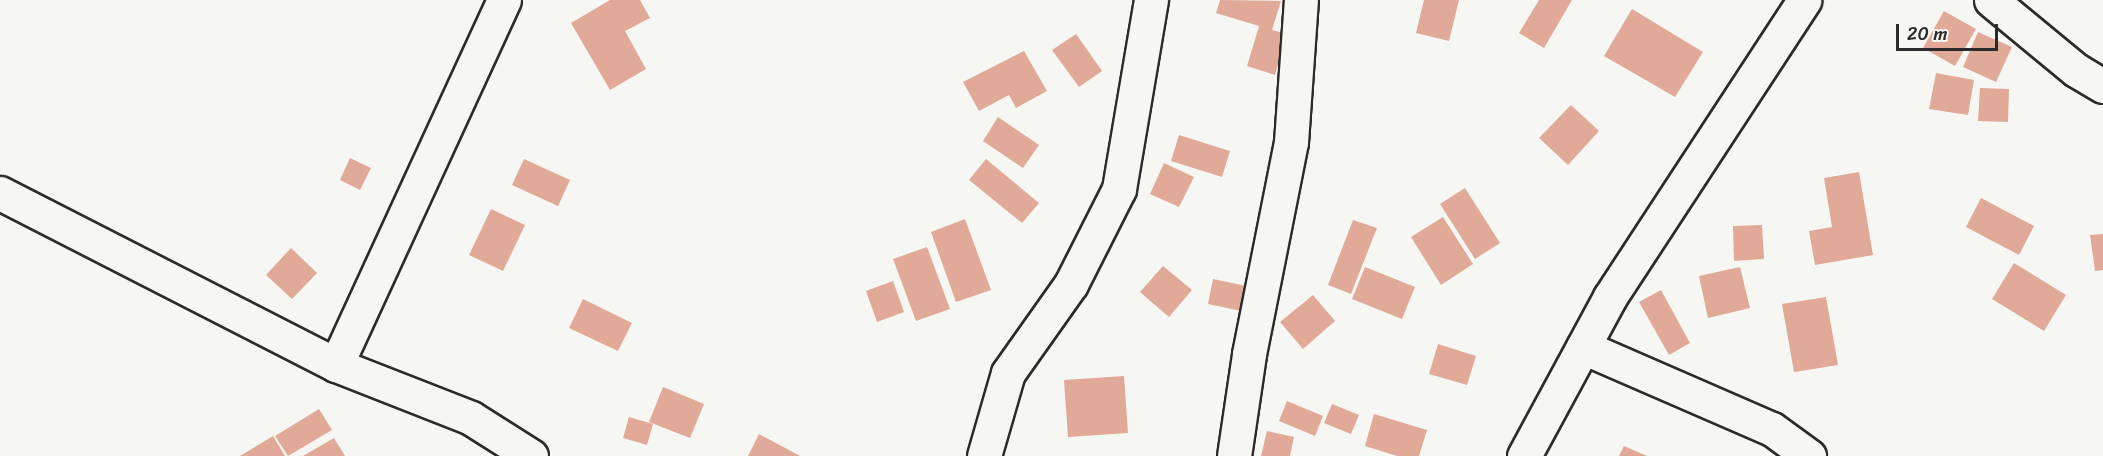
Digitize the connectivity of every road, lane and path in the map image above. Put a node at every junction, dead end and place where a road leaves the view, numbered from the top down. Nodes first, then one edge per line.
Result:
1 (504, 0) edge
2 (1151, 0) edge
3 (1301, 0) edge
4 (1804, 0) edge
5 (1991, 0) edge
6 (2103, 86) edge
7 (0, 193) edge
8 (1583, 347) junction
9 (336, 365) junction
10 (531, 456) edge
11 (984, 456) edge
12 (1234, 456) edge
13 (1524, 456) edge
14 (1809, 456) edge

1 - 9 street
2 - 11 street
3 - 12 street
4 - 8 street
5 - 6 street
7 - 9 street
8 - 13 street
8 - 14 street
9 - 10 street

